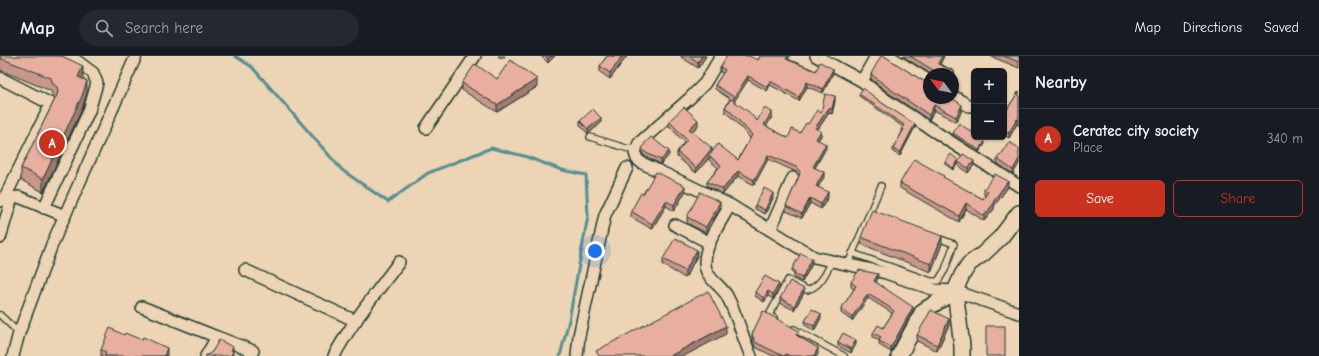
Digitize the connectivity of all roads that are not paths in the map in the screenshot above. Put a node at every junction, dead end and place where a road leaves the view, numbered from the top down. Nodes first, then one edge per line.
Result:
1 (66, 56) edge
2 (136, 56) edge
3 (475, 56) edge
4 (722, 56) edge
5 (816, 56) edge
6 (876, 56) edge
7 (889, 56) edge
8 (923, 77) edge
9 (0, 78) edge
10 (862, 81) junction
11 (959, 100) edge
12 (969, 106) dead end
13 (426, 128) dead end
14 (590, 137) dead end
15 (636, 148) junction
16 (627, 168) dead end
17 (793, 178) dead end
18 (881, 186) dead end
19 (1019, 186) edge
20 (5, 199) edge
21 (730, 205) junction
22 (44, 208) junction
23 (870, 212) junction
24 (1019, 213) edge
25 (877, 214) edge
26 (65, 216) junction
27 (676, 225) dead end
28 (770, 230) junction
29 (933, 236) edge
30 (0, 238) edge
31 (710, 243) junction
32 (852, 253) junction
33 (832, 261) junction
34 (399, 262) dead end
35 (848, 264) junction
36 (245, 270) dead end
37 (955, 291) junction
38 (142, 307) dead end
39 (1019, 313) edge
40 (0, 315) edge
41 (356, 321) junction
42 (783, 323) edge
43 (790, 326) edge
44 (19, 334) junction
45 (217, 337) junction
46 (13, 356) edge
47 (206, 356) edge
48 (250, 356) edge
49 (334, 356) edge
50 (577, 356) edge
51 (751, 356) edge
52 (844, 356) edge
53 (899, 356) edge
54 (962, 356) edge

1 - 22 street
2 - 26 street
3 - 13 street
4 - 15 street
5 - 10 street
6 - 10 street
7 - 8 street
9 - 20 street
10 - 19 street
11 - 12 street
14 - 15 lane
15 - 21 street
16 - 50 street
17 - 28 street
18 - 23 lane
20 - 22 street
20 - 30 street
21 - 28 street
21 - 31 street
22 - 26 street
23 - 25 lane
23 - 32 lane
24 - 37 street
26 - 44 street
27 - 31 street
28 - 33 street
29 - 32 lane
31 - 51 street
32 - 35 lane
33 - 35 street
33 - 42 lane
34 - 41 street
35 - 37 street
36 - 41 street
37 - 39 street
37 - 53 street
37 - 54 street
38 - 45 street
40 - 44 lane
41 - 49 street
43 - 52 lane
44 - 46 street
45 - 47 street
45 - 48 street

